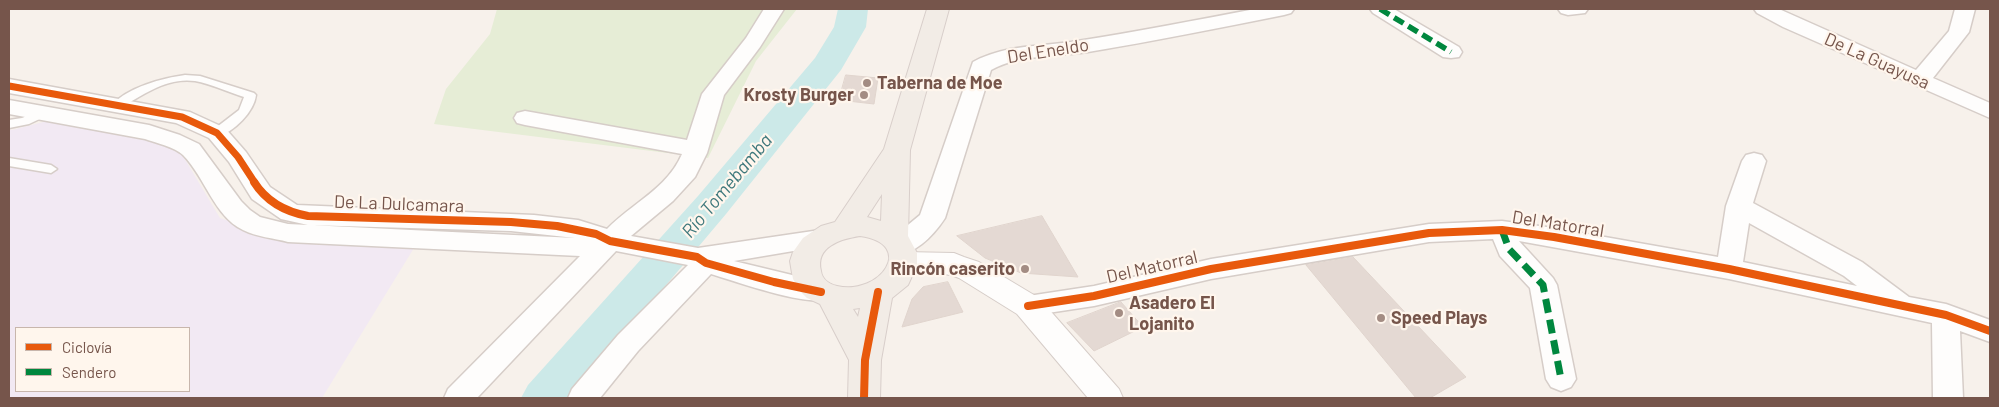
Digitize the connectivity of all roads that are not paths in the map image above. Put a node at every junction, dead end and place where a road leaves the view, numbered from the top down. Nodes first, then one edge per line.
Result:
1 (774, 9) edge
2 (938, 9) edge
3 (1284, 9) edge
4 (1380, 9) edge
5 (1568, 9) edge
6 (1578, 9) edge
7 (1764, 9) edge
8 (1965, 9) edge
9 (1450, 52) dead end
10 (1920, 80) junction
11 (9, 86) edge
12 (118, 105) junction
13 (9, 107) edge
14 (1990, 111) edge
15 (44, 113) junction
16 (525, 118) dead end
17 (9, 124) edge
18 (217, 133) junction
19 (695, 149) junction
20 (898, 150) junction
21 (1754, 161) dead end
22 (9, 162) edge
23 (50, 168) dead end
24 (1739, 206) junction
25 (846, 228) junction
26 (1502, 230) junction
27 (820, 239) junction
28 (615, 242) junction
29 (899, 249) junction
30 (698, 259) junction
31 (1729, 269) junction
32 (878, 292) junction
33 (826, 294) junction
34 (1028, 306) junction
35 (1903, 306) junction
36 (1946, 315) junction
37 (1990, 331) edge
38 (865, 360) junction
39 (1561, 379) dead end
40 (459, 398) edge
41 (583, 398) edge
42 (864, 398) edge
43 (1107, 398) edge
44 (1948, 398) edge

1 - 19 street
2 - 20 main road
3 - 29 street, Del Eneldo
4 - 9 street
5 - 6 street
7 - 10 street, De La Guayusa
8 - 10 street
10 - 14 street, De La Guayusa
11 - 12 street, De La Dulcamara
12 - 18 street, De La Dulcamara
12 - 18 lane
13 - 15 street, De La Dulcamara
15 - 17 lane
15 - 28 street, De La Dulcamara
16 - 19 street
18 - 28 street, De La Dulcamara
19 - 28 street
20 - 25 main road
20 - 29 main road
21 - 24 street
22 - 23 lane
24 - 31 street
24 - 35 street
25 - 27 main road
25 - 29 main road
26 - 31 street, Del Matorral
26 - 34 street, Del Matorral
26 - 39 street
27 - 30 street, De La Dulcamara
27 - 33 main road
28 - 30 street, De La Dulcamara
28 - 40 street
29 - 32 main road
29 - 34 street
30 - 33 street, De La Dulcamara
30 - 41 street
31 - 35 street, Del Matorral
32 - 33 main road
32 - 38 main road
33 - 38 main road
34 - 43 street
35 - 36 street, Del Matorral
36 - 37 street, Del Matorral
36 - 44 street
38 - 42 main road

